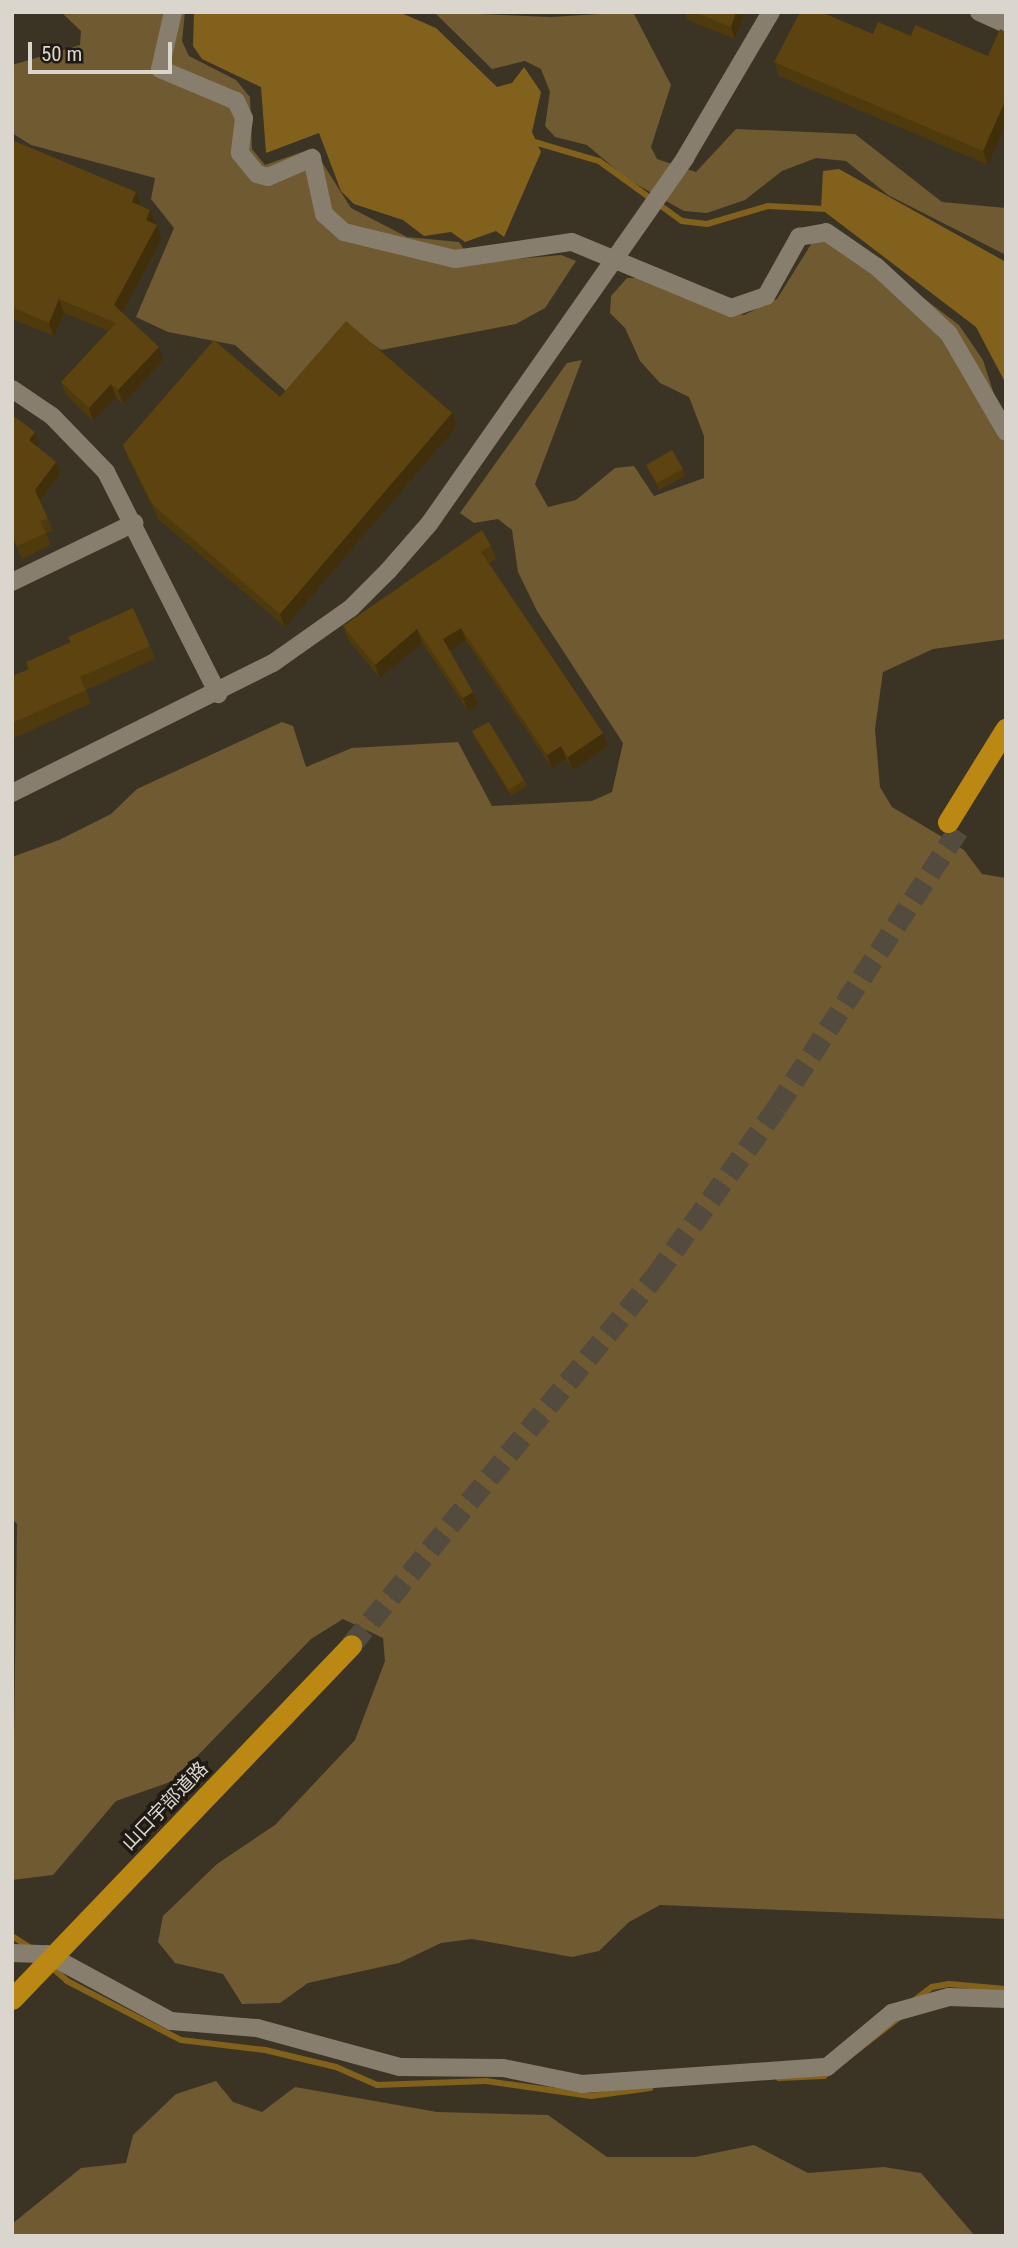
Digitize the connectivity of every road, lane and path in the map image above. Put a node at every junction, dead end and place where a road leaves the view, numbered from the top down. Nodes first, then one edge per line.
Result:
1 (173, 12) edge
2 (771, 12) edge
3 (979, 12) edge
4 (1006, 24) edge
5 (12, 389) edge
6 (1006, 432) edge
7 (134, 523) junction
8 (12, 582) edge
9 (218, 694) junction
10 (1006, 728) edge
11 (1006, 754) edge
12 (12, 793) edge
13 (347, 1642) tunnel mouth
14 (119, 1878) junction
15 (12, 1953) edge
16 (12, 1984) edge
17 (12, 1999) edge
18 (1006, 1999) edge

1 - 6 street
2 - 9 street
3 - 4 street
5 - 7 street
7 - 8 street
7 - 9 street
9 - 12 street
10 - 11 highway
13 - 14 highway, 山口宇部道路
14 - 16 highway, 山口宇部道路
14 - 17 highway, 山口宇部道路
15 - 18 street

